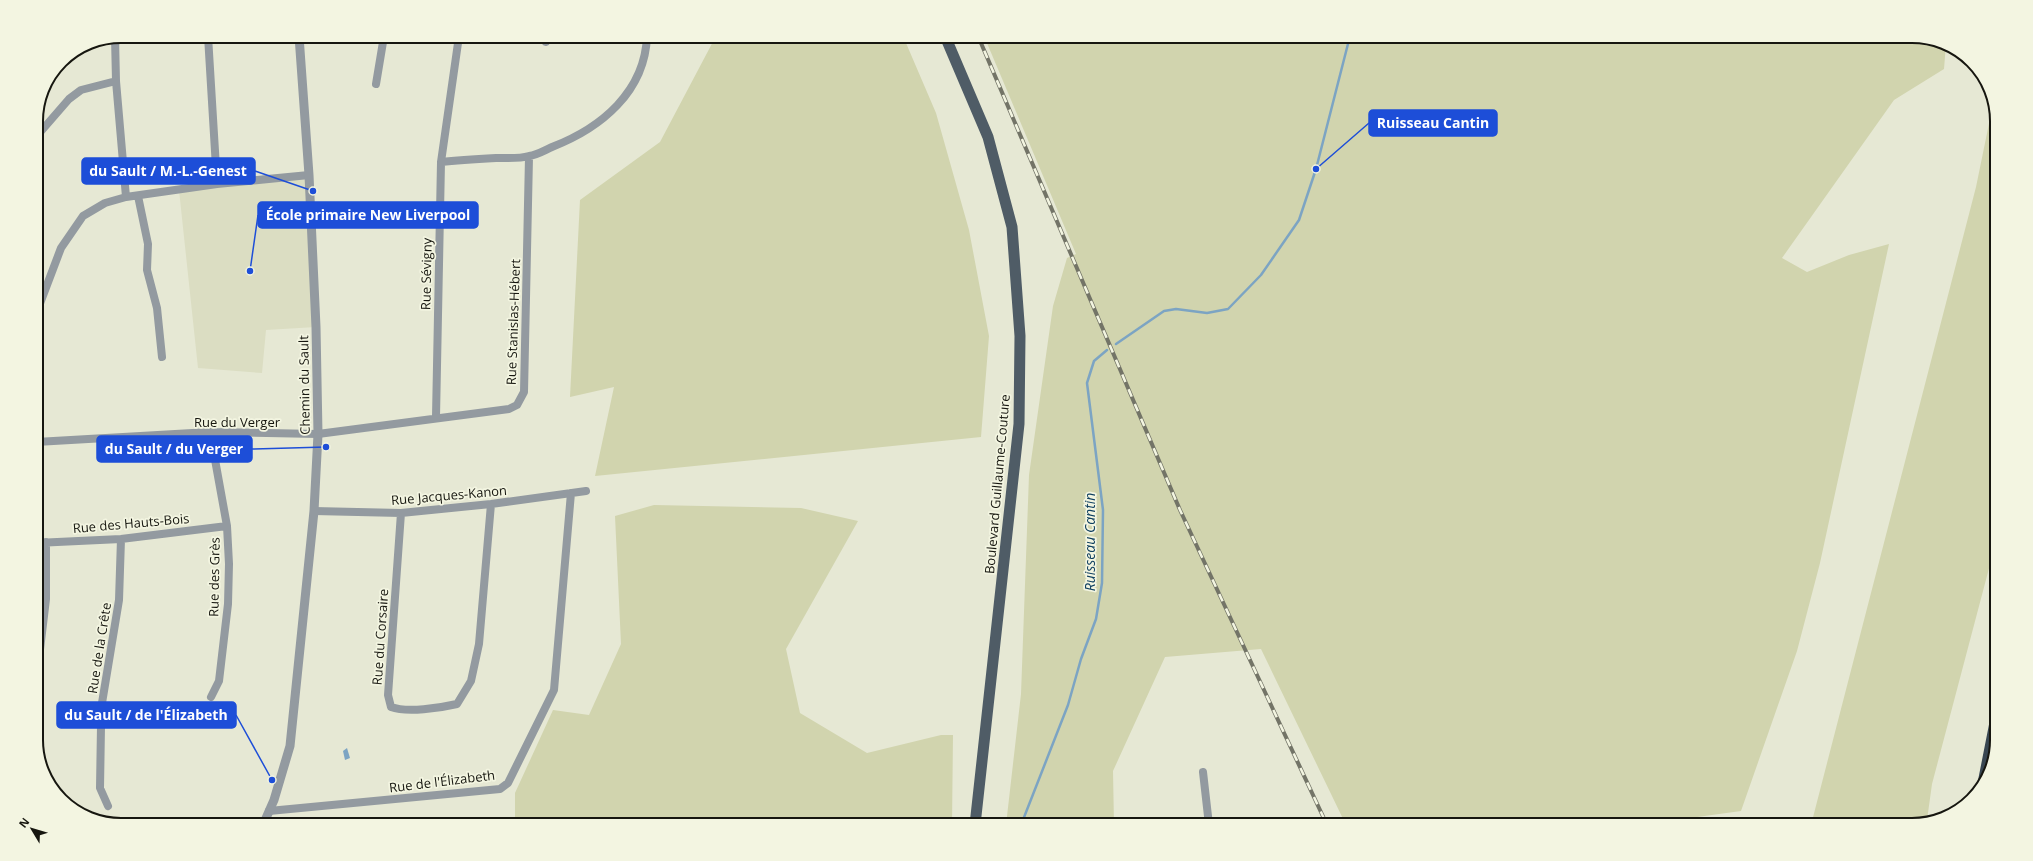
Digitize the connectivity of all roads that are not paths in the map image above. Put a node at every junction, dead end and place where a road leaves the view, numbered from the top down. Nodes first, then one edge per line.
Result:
1 (115, 43) edge
2 (208, 43) edge
3 (300, 43) edge
4 (383, 43) edge
5 (458, 43) edge
6 (646, 43) edge
7 (948, 43) edge
8 (116, 81) junction
9 (376, 84) dead end
10 (43, 129) edge
11 (529, 157) junction
12 (440, 162) junction
13 (309, 175) junction
14 (217, 184) junction
15 (138, 196) junction
16 (126, 197) junction
17 (43, 296) edge
18 (162, 357) dead end
19 (436, 417) junction
20 (210, 432) junction
21 (318, 434) junction
22 (43, 442) edge
23 (586, 491) dead end
24 (571, 493) junction
25 (491, 504) junction
26 (314, 511) junction
27 (401, 513) junction
28 (227, 526) junction
29 (121, 539) junction
30 (43, 542) edge
31 (46, 542) junction
32 (43, 599) edge
33 (46, 599) junction
34 (43, 624) edge
35 (211, 697) dead end
36 (1203, 772) dead end
37 (108, 806) dead end
38 (269, 811) junction
39 (266, 818) edge
40 (976, 818) edge
41 (1209, 818) edge

1 - 8 street
2 - 14 street
3 - 13 street, Chemin du Sault
4 - 9 street
5 - 12 street, Rue Sévigny
6 - 11 street
7 - 40 main road, Boulevard Guillaume-Couture
8 - 10 street
8 - 16 street
11 - 12 street
11 - 19 street, Rue Stanislas-Hébert
12 - 19 street, Rue Sévigny
13 - 14 street
13 - 21 street, Chemin du Sault
14 - 15 street
15 - 16 street
15 - 18 street
16 - 17 street
19 - 21 street, Rue du Verger
20 - 21 street, Rue du Verger
20 - 22 street, Rue du Verger
20 - 28 street, Rue des Grès
21 - 26 street, Chemin du Sault
23 - 24 street, Rue Jacques-Kanon
24 - 25 street, Rue Jacques-Kanon
24 - 38 street, Rue de l'Élizabeth
25 - 27 street, Rue Jacques-Kanon
25 - 27 street, Rue du Corsaire
26 - 27 street, Rue Jacques-Kanon
26 - 38 street, Chemin du Sault
28 - 29 street, Rue des Hauts-Bois
28 - 35 street, Rue des Grès
29 - 31 street, Rue des Hauts-Bois
29 - 37 street, Rue de la Crête
30 - 31 street, Rue des Hauts-Bois
31 - 33 street
32 - 33 street
33 - 34 street
36 - 41 street
38 - 39 street, Chemin du Sault

